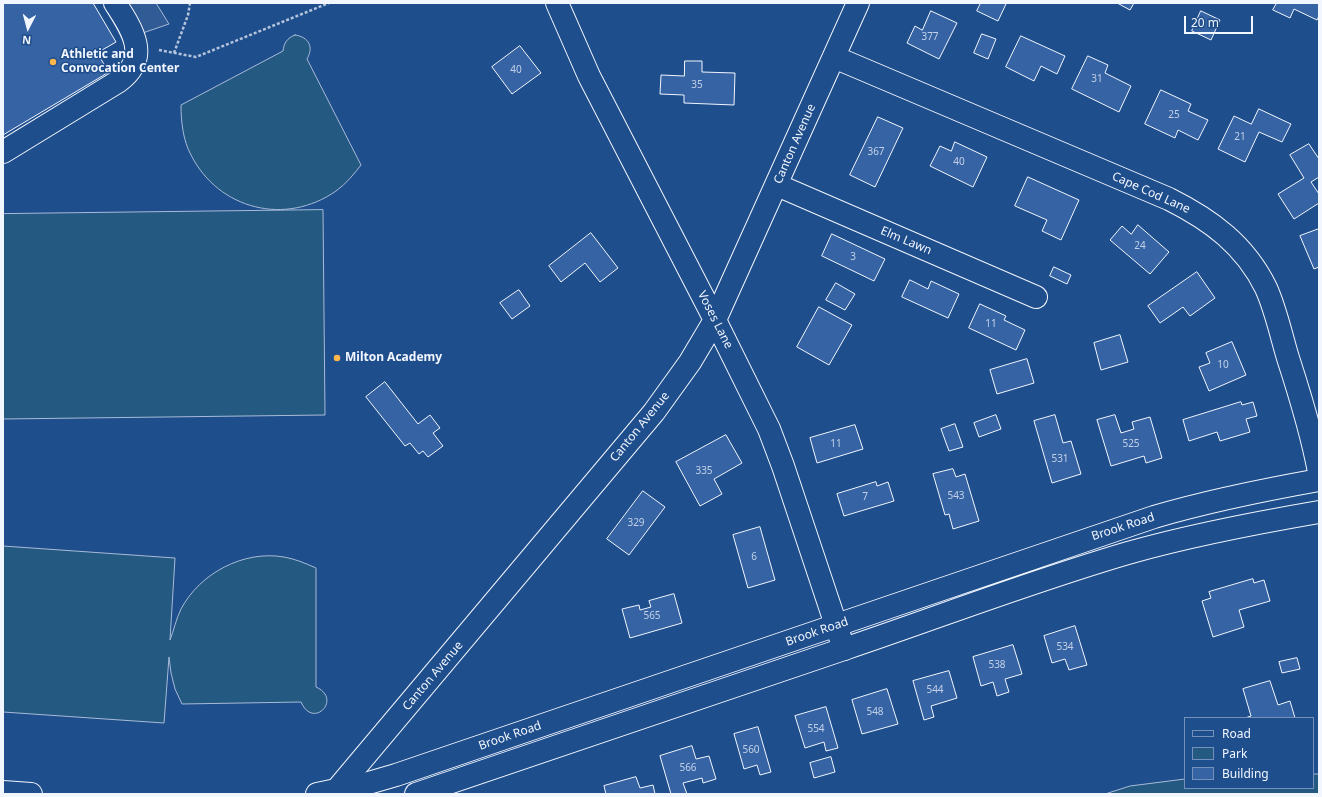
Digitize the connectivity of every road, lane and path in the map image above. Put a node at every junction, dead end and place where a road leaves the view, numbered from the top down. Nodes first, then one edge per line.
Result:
1 (115, 3) edge
2 (190, 3) edge
3 (329, 3) edge
4 (556, 3) edge
5 (858, 3) edge
6 (137, 51) junction
7 (174, 53) junction
8 (834, 57) junction
9 (3, 152) edge
10 (777, 185) junction
11 (1036, 296) dead end
12 (715, 320) junction
13 (1319, 472) edge
14 (1319, 480) edge
15 (1319, 512) edge
16 (836, 625) junction
17 (844, 649) junction
18 (3, 792) edge
19 (331, 793) edge
20 (31, 794) edge
21 (416, 794) edge

1 - 6 street
2 - 7 path
3 - 7 path
4 - 12 street, Voses Lane
5 - 8 street, Canton Avenue
6 - 7 path
6 - 9 street
8 - 10 street, Canton Avenue
8 - 13 street, Cape Cod Lane
10 - 11 street, Elm Lawn
10 - 12 street, Canton Avenue
12 - 16 street, Voses Lane
12 - 19 street, Canton Avenue
14 - 16 street, Brook Road
15 - 17 street, Brook Road
16 - 17 street, Voses Lane
16 - 19 street, Brook Road
17 - 21 street, Brook Road
18 - 20 street

